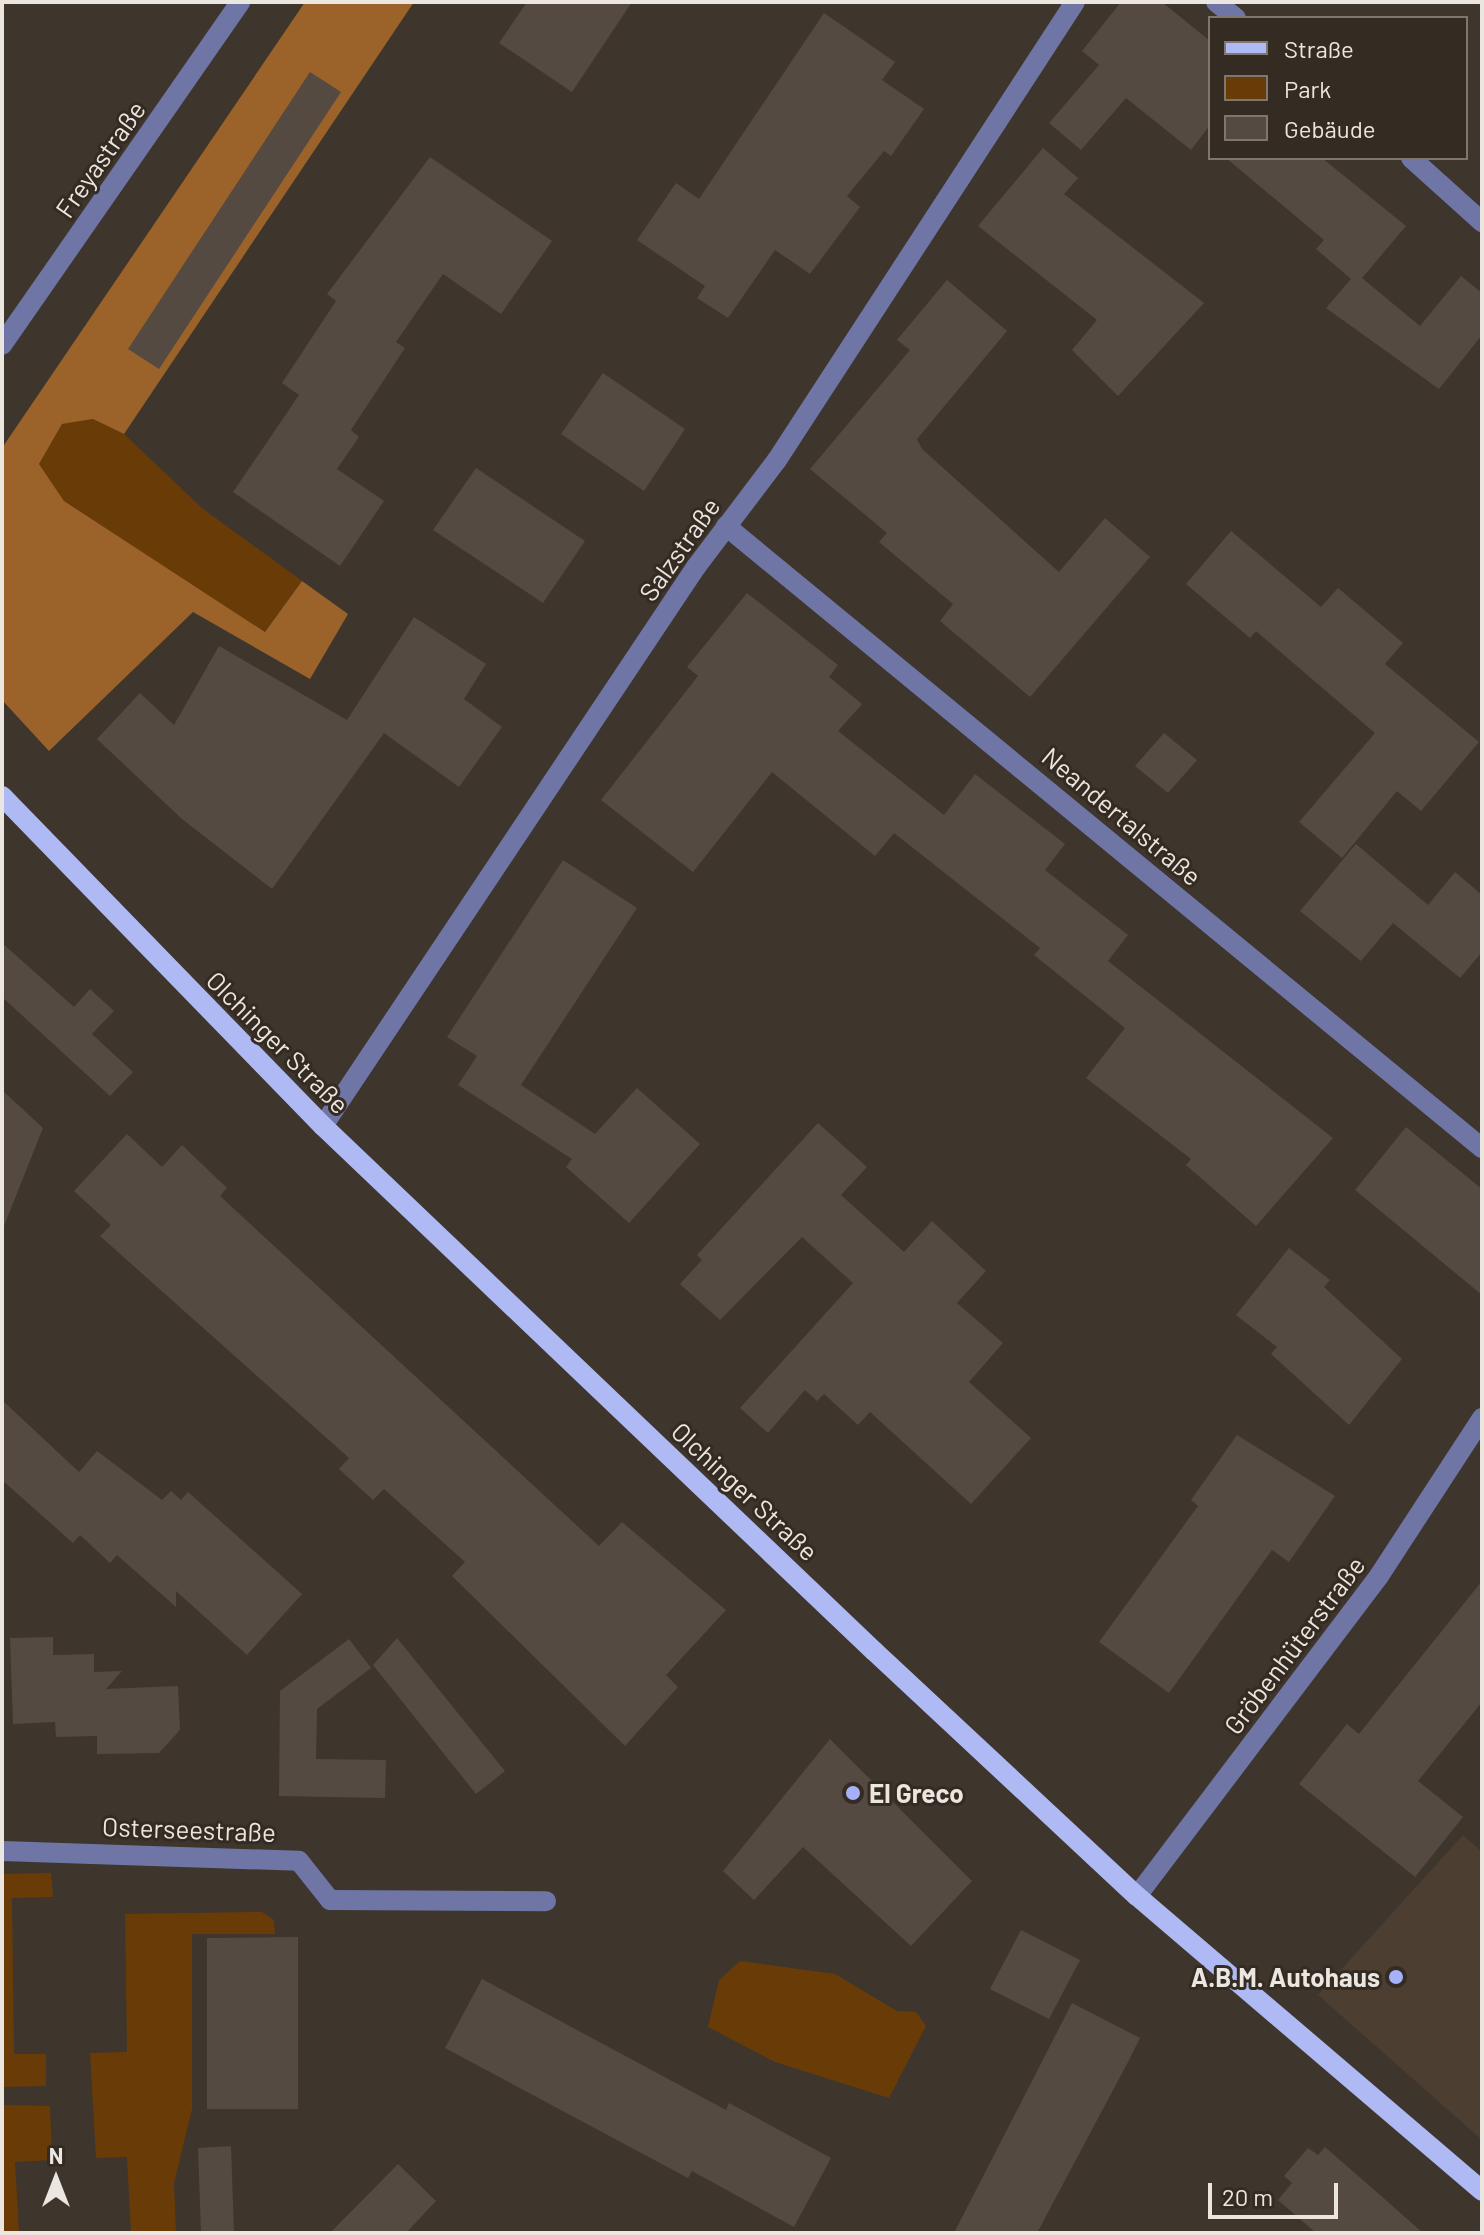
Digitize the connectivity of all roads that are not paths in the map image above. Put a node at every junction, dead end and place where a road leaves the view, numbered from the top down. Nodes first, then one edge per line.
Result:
1 (240, 2) edge
2 (1075, 2) edge
3 (1216, 2) edge
4 (1234, 16) edge
5 (1413, 160) edge
6 (1482, 222) edge
7 (2, 345) edge
8 (726, 526) junction
9 (2, 796) edge
10 (323, 1126) junction
11 (1482, 1148) edge
12 (1482, 1418) edge
13 (2, 1851) edge
14 (1137, 1896) junction
15 (546, 1901) dead end
16 (1482, 2191) edge

1 - 7 street, Freyastraße
2 - 8 street, Salzstraße
3 - 4 street
5 - 6 street
8 - 10 street, Salzstraße
8 - 11 street, Neandertalstraße
9 - 10 main road, Olchinger Straße
10 - 14 main road, Olchinger Straße
12 - 14 street, Gröbenhüterstraße
13 - 15 street, Osterseestraße
14 - 16 main road, Olchinger Straße

